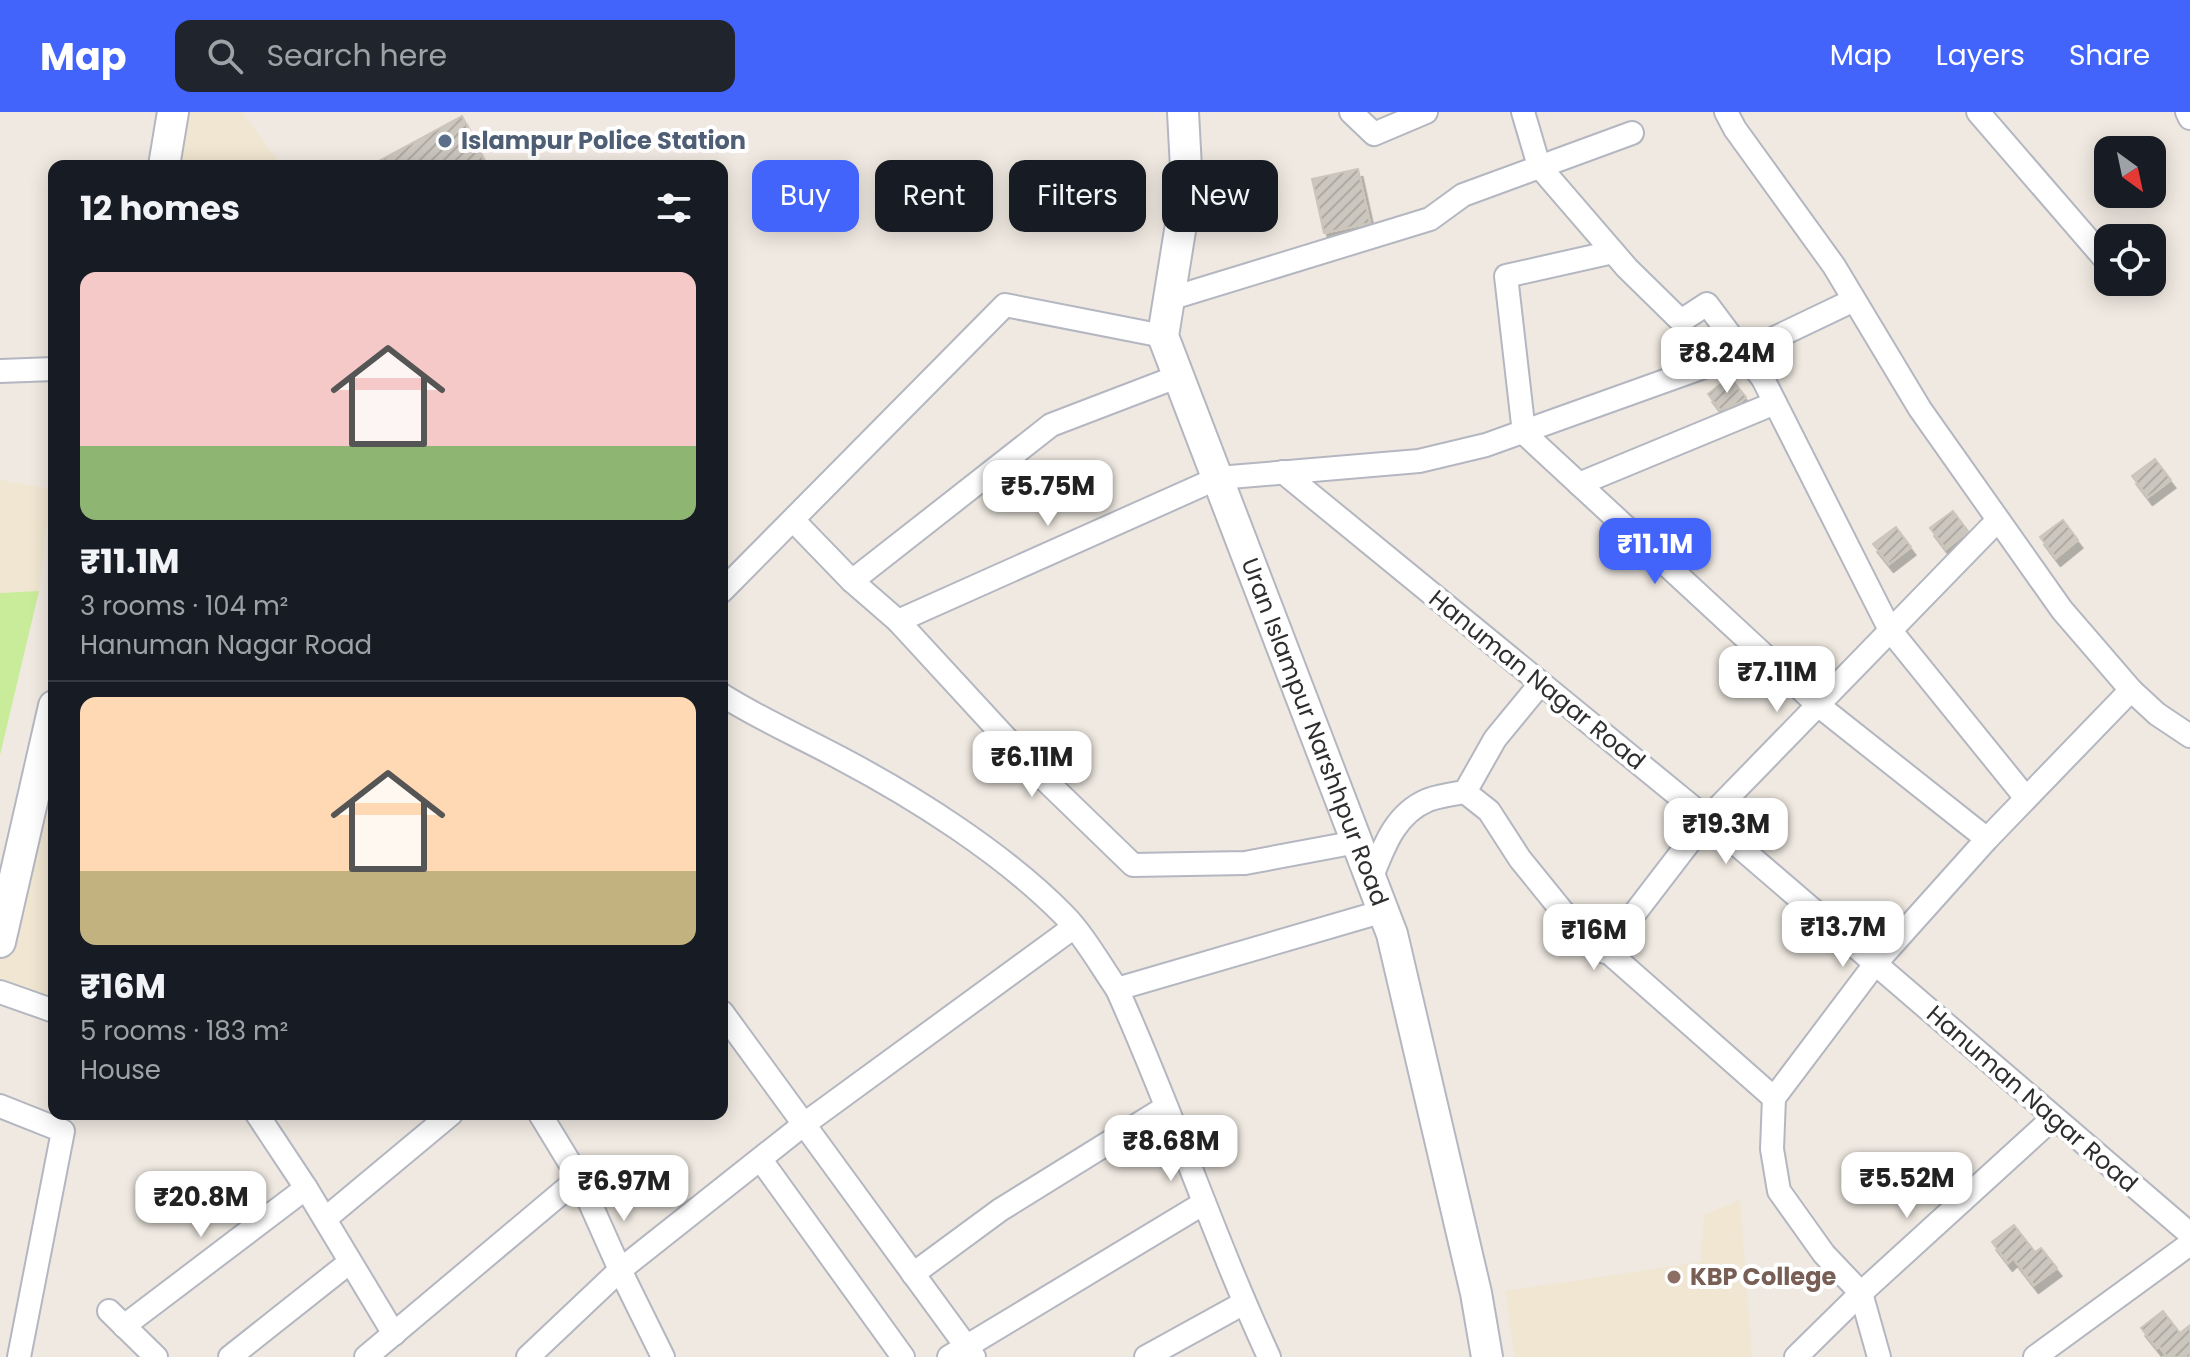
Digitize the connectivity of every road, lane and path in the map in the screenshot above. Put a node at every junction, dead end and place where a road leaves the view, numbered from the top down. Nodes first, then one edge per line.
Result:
1 (1183, 112) edge
2 (1351, 112) edge
3 (1426, 112) edge
4 (1523, 112) edge
5 (1726, 112) edge
6 (1978, 112) edge
7 (2187, 112) edge
8 (170, 114) edge
9 (2190, 118) edge
10 (1632, 133) dead end
11 (165, 160) edge
12 (1539, 166) junction
13 (2094, 246) edge
14 (1613, 252) junction
15 (1169, 299) junction
16 (1854, 300) junction
17 (1163, 336) junction
18 (1743, 353) junction
19 (48, 369) edge
20 (0, 371) edge
21 (1179, 376) junction
22 (1775, 403) junction
23 (1524, 433) junction
24 (1283, 472) junction
25 (1218, 478) junction
26 (1579, 484) junction
27 (793, 520) junction
28 (1998, 520) junction
29 (852, 581) junction
30 (728, 585) edge
31 (898, 621) junction
32 (1890, 630) junction
33 (1541, 683) junction
34 (2131, 690) junction
35 (728, 698) edge
36 (1818, 705) junction
37 (48, 732) edge
38 (2190, 736) edge
39 (1465, 792) junction
40 (2026, 798) junction
41 (1707, 819) junction
42 (1987, 839) junction
43 (1357, 842) junction
44 (1371, 879) junction
45 (1384, 911) junction
46 (1074, 927) junction
47 (0, 942) edge
48 (1605, 952) junction
49 (1875, 964) junction
50 (1117, 989) junction
51 (0, 992) edge
52 (48, 1009) edge
53 (728, 1020) edge
54 (1774, 1098) junction
55 (0, 1106) edge
56 (1166, 1107) junction
57 (2053, 1118) junction
58 (261, 1120) edge
59 (444, 1120) edge
60 (544, 1120) edge
61 (803, 1125) junction
62 (761, 1160) junction
63 (579, 1178) junction
64 (306, 1188) junction
65 (1204, 1203) junction
66 (325, 1219) junction
67 (2190, 1234) edge
68 (2190, 1244) edge
69 (350, 1262) junction
70 (620, 1270) junction
71 (913, 1274) junction
72 (1861, 1293) junction
73 (1244, 1303) junction
74 (394, 1334) junction
75 (963, 1353) edge
76 (19, 1357) edge
77 (156, 1357) edge
78 (230, 1357) edge
79 (366, 1357) edge
80 (528, 1357) edge
81 (663, 1357) edge
82 (903, 1357) edge
83 (1146, 1357) edge
84 (1269, 1357) edge
85 (1487, 1357) edge
86 (1796, 1357) edge
87 (1879, 1357) edge
88 (2035, 1357) edge

1 - 15 main road
2 - 3 street
4 - 12 street
5 - 16 street
6 - 13 street
7 - 9 street
8 - 11 main road
10 - 12 street
12 - 14 street
12 - 15 street
14 - 18 street
14 - 23 street
15 - 17 main road
16 - 18 street
16 - 28 street
17 - 21 main road, Uran Islampur Narshhpur Road
17 - 27 street
18 - 22 street
18 - 23 street
19 - 20 street
21 - 25 main road, Uran Islampur Narshhpur Road
21 - 29 street
22 - 26 street
22 - 32 street
23 - 24 street
23 - 26 street
24 - 25 street
24 - 33 street, Hanuman Nagar Road
25 - 31 street
25 - 43 main road, Uran Islampur Narshhpur Road
26 - 36 street
27 - 29 street
27 - 30 street
28 - 32 street
28 - 34 street
29 - 31 street
31 - 43 street
32 - 36 street
32 - 40 street
33 - 39 street
33 - 41 street, Hanuman Nagar Road
34 - 38 street
34 - 40 street
35 - 46 street
36 - 41 street
36 - 42 street
37 - 47 main road
39 - 44 street
39 - 48 street
40 - 42 street
41 - 48 street
41 - 49 street, Hanuman Nagar Road
42 - 49 street
43 - 44 main road, Uran Islampur Narshhpur Road
44 - 45 main road, Uran Islampur Narshhpur Road
45 - 50 street
45 - 85 main road, Uran Islampur Narshhpur Road
46 - 50 street
46 - 61 street
48 - 54 street
49 - 54 street
49 - 57 street, Hanuman Nagar Road
50 - 56 street
51 - 52 street
53 - 61 street
54 - 72 street
55 - 76 street
56 - 65 street
56 - 71 street
57 - 67 street, Hanuman Nagar Road
57 - 72 street
58 - 64 street
59 - 66 street
60 - 63 street
61 - 62 street
61 - 71 street
62 - 70 street
62 - 82 street
63 - 70 street
63 - 74 street
64 - 66 street
64 - 77 street
65 - 73 street
65 - 75 street
66 - 69 street
68 - 88 street
69 - 74 street
69 - 78 street
70 - 80 street
70 - 81 street
71 - 75 street
72 - 86 street
72 - 87 street
73 - 83 street
73 - 84 street
74 - 79 street

